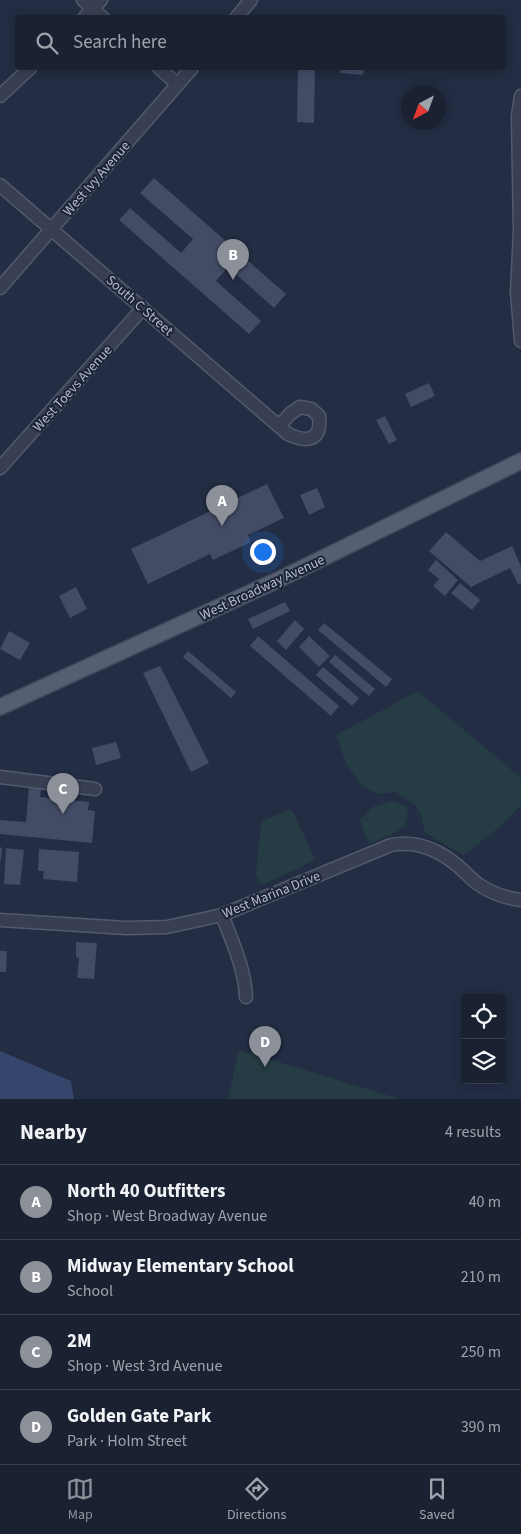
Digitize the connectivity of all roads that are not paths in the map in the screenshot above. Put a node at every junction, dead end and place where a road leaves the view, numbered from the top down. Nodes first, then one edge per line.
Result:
1 (83, 0) edge
2 (251, 0) edge
3 (92, 9) edge
4 (238, 15) edge
5 (28, 70) edge
6 (161, 70) edge
7 (190, 70) edge
8 (177, 84) junction
9 (0, 96) edge
10 (521, 96) edge
11 (0, 184) edge
12 (52, 229) junction
13 (0, 288) edge
14 (143, 308) junction
15 (521, 341) edge
16 (279, 426) dead end
17 (521, 461) edge
18 (0, 468) edge
19 (0, 708) edge
20 (0, 777) edge
21 (94, 789) dead end
22 (521, 900) edge
23 (222, 915) junction
24 (0, 920) edge
25 (246, 997) dead end

1 - 3 street
2 - 4 street
5 - 9 street
6 - 8 street
7 - 8 street, West Ivy Avenue
8 - 12 street, West Ivy Avenue
10 - 15 street
11 - 12 street, South C Street
12 - 13 street, West Ivy Avenue
12 - 14 street, South C Street
14 - 16 street, South C Street
14 - 18 street, West Toevs Avenue
17 - 19 main road, West Broadway Avenue
20 - 21 street
22 - 23 street, West Marina Drive
23 - 24 street, West Marina Drive
23 - 25 street

